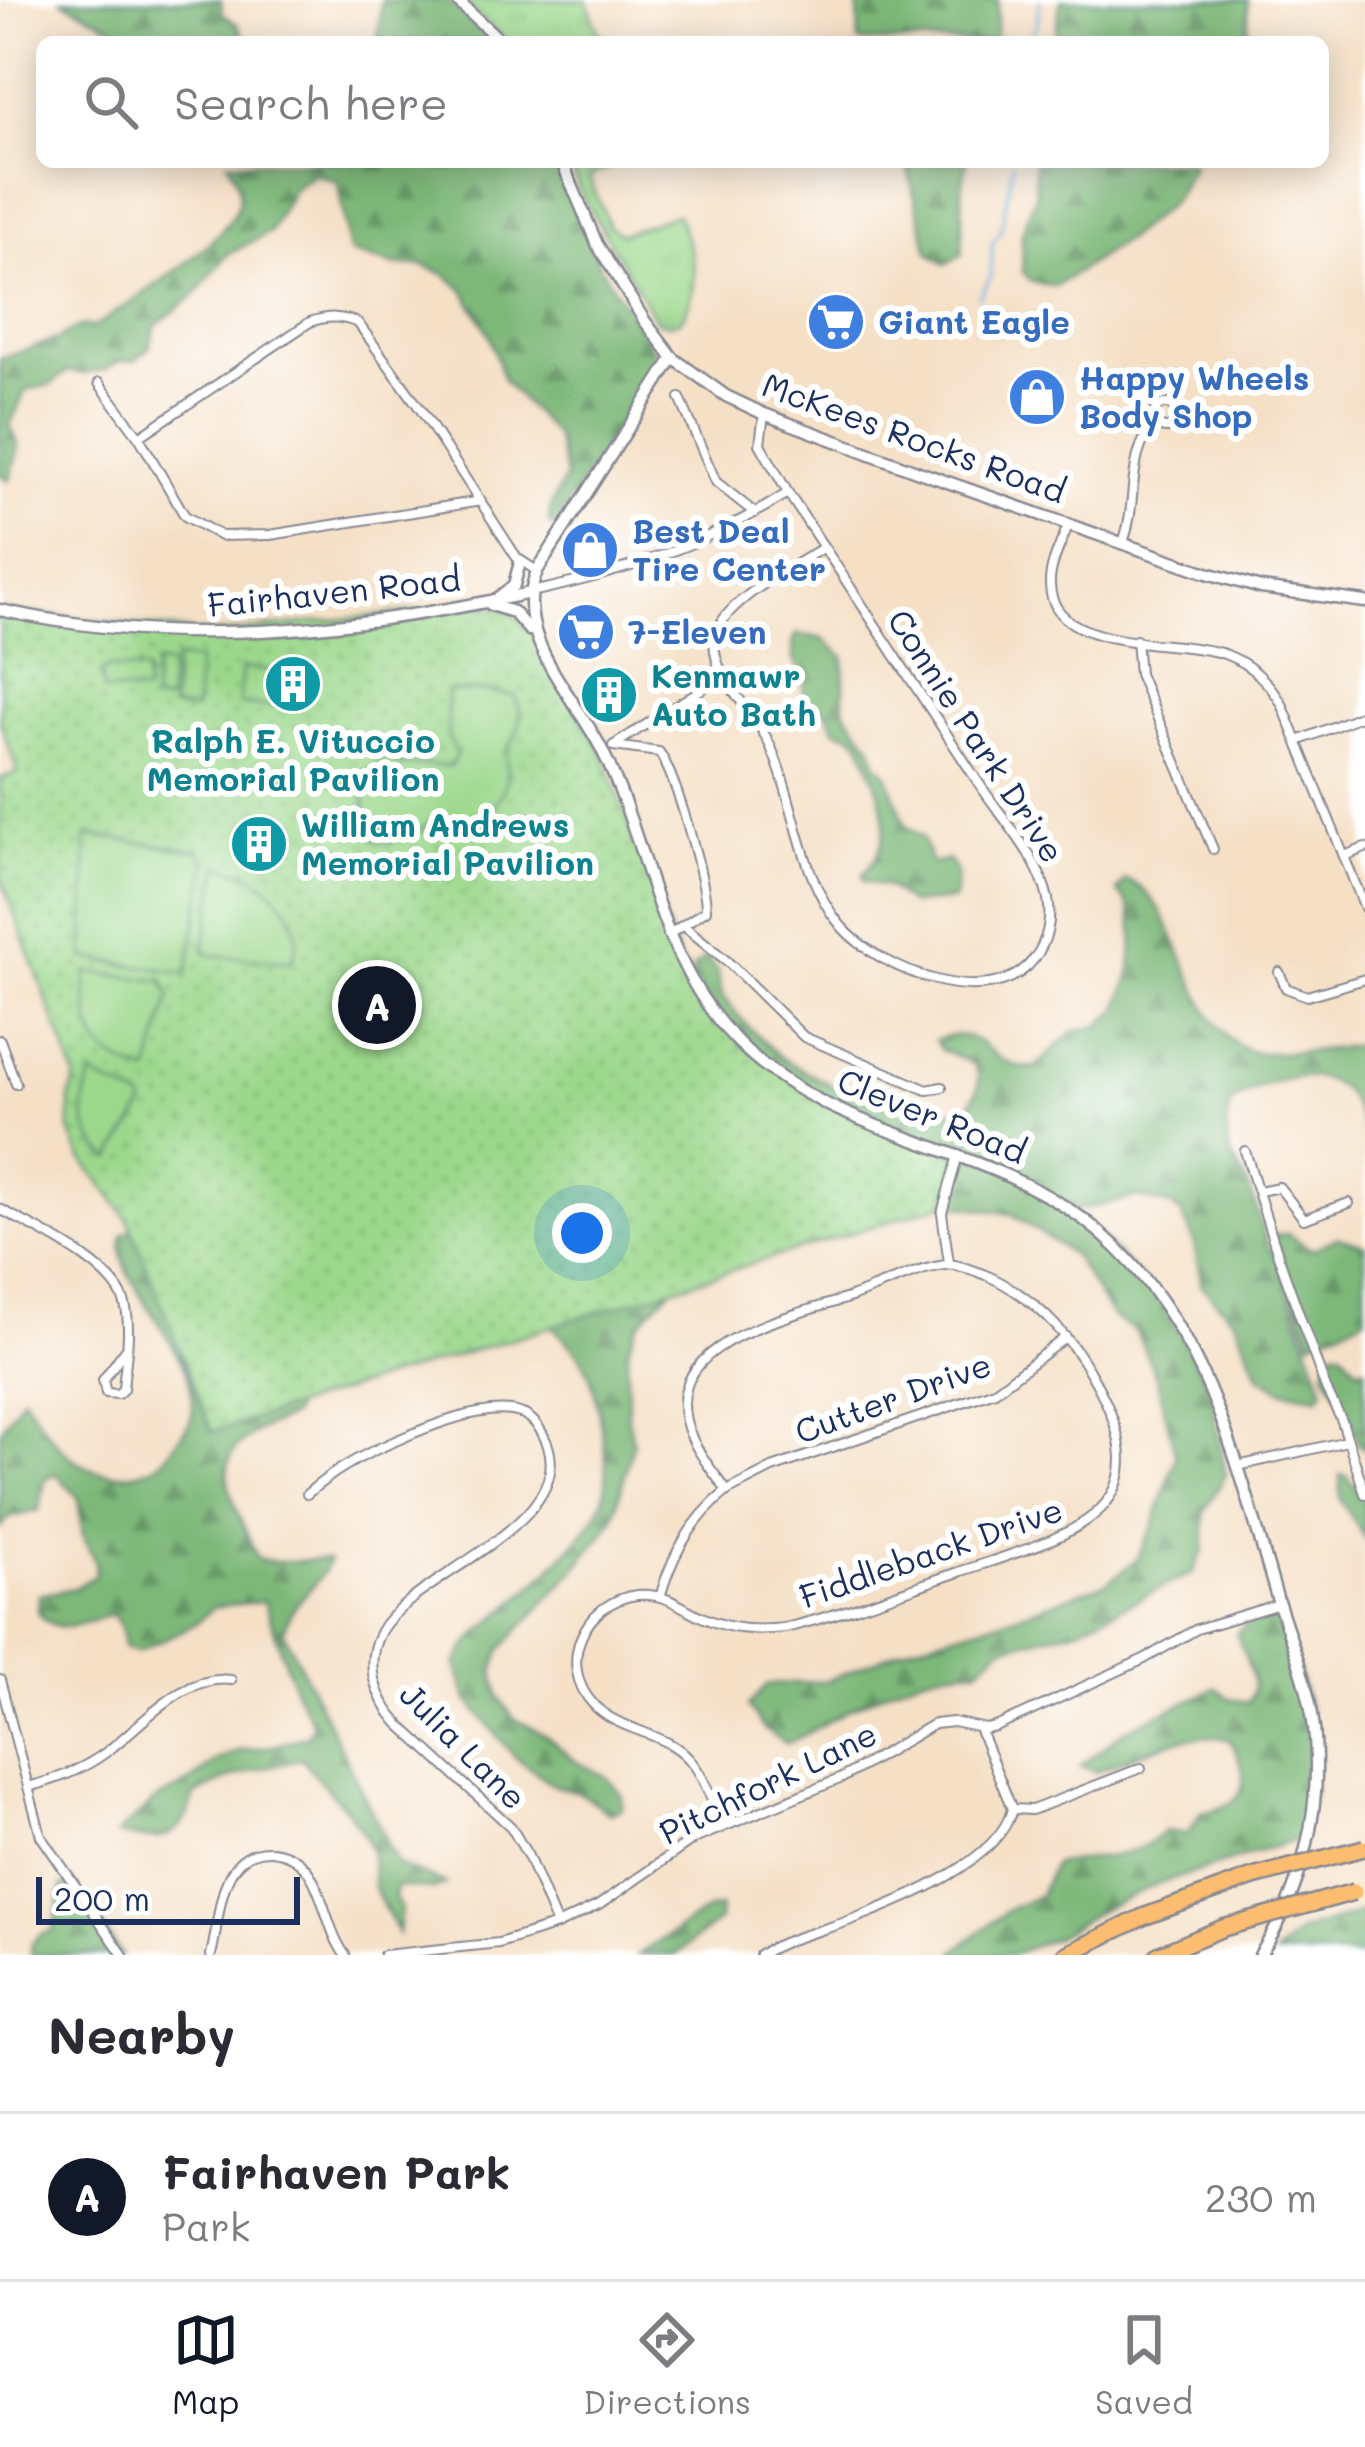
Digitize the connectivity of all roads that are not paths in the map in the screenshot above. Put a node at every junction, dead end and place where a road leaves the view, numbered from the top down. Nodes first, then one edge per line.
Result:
1 (455, 0) edge
2 (495, 36) edge
3 (565, 168) edge
4 (673, 358) junction
5 (99, 383) dead end
6 (680, 398) dead end
7 (764, 414) junction
8 (1155, 422) dead end
9 (139, 437) junction
10 (788, 494) junction
11 (481, 501) junction
12 (756, 513) junction
13 (1069, 523) junction
14 (1123, 543) junction
15 (824, 547) junction
16 (520, 562) junction
17 (536, 571) junction
18 (530, 592) junction
19 (491, 601) junction
20 (1365, 602) edge
21 (476, 604) junction
22 (0, 610) edge
23 (1136, 640) junction
24 (538, 642) junction
25 (724, 675) junction
26 (1365, 714) edge
27 (1298, 741) junction
28 (607, 748) junction
29 (1365, 848) edge
30 (1213, 849) dead end
31 (1344, 856) junction
32 (1365, 908) edge
33 (684, 926) junction
34 (667, 935) junction
35 (1279, 972) dead end
36 (1365, 979) edge
37 (0, 1040) edge
38 (16, 1084) dead end
39 (942, 1087) dead end
40 (1245, 1151) dead end
41 (958, 1155) junction
42 (1259, 1191) junction
43 (1349, 1203) dead end
44 (0, 1209) edge
45 (949, 1263) junction
46 (1066, 1337) junction
47 (125, 1350) junction
48 (1348, 1441) junction
49 (1238, 1466) junction
50 (727, 1491) junction
51 (1365, 1493) edge
52 (307, 1494) dead end
53 (661, 1594) junction
54 (1279, 1604) junction
55 (0, 1680) edge
56 (231, 1680) dead end
57 (979, 1728) junction
58 (1141, 1768) dead end
59 (28, 1787) junction
60 (1012, 1809) junction
61 (722, 1825) junction
62 (1365, 1848) edge
63 (1359, 1890) edge
64 (557, 1924) junction
65 (482, 1950) edge
66 (123, 1955) edge
67 (212, 1955) edge
68 (345, 1955) edge
69 (384, 1955) edge
70 (760, 1955) edge
71 (1065, 1955) edge
72 (1158, 1955) edge
73 (1260, 1955) edge

1 - 2 street
3 - 4 street, McKees Rocks Road
4 - 7 street, McKees Rocks Road
4 - 17 street, Clever Road
5 - 9 street
6 - 12 street
7 - 10 street, Connie Park Drive
7 - 13 street, McKees Rocks Road
8 - 14 street
9 - 11 street
9 - 11 street
10 - 12 street
10 - 15 street, Connie Park Drive
11 - 16 street
12 - 18 street
13 - 14 street, McKees Rocks Road
13 - 23 street
14 - 20 street, McKees Rocks Road
15 - 25 street
15 - 25 street, Connie Park Drive
16 - 17 street
16 - 19 street
17 - 18 street, Clever Road
18 - 19 street, Fairhaven Road
18 - 24 street, Clever Road
19 - 21 street, Fairhaven Road
21 - 22 street, Fairhaven Road
21 - 24 street
23 - 27 street
23 - 30 street
24 - 28 street, Clever Road
25 - 28 street
26 - 27 street
27 - 31 street
28 - 33 street
28 - 34 street, Clever Road
29 - 31 street
31 - 32 street
33 - 34 street
33 - 39 street
34 - 41 street, Clever Road
35 - 36 street
37 - 38 street
40 - 42 street
41 - 45 street
41 - 49 street, Clever Road
42 - 43 street
42 - 48 street
44 - 47 street
45 - 46 street, Fiddleback Drive
45 - 50 street
46 - 50 street, Cutter Drive
46 - 53 street, Fiddleback Drive
47 - 47 street
48 - 49 street
48 - 51 street
49 - 54 street, Clever Road
50 - 53 street
52 - 64 street, Julia Lane
53 - 61 street
54 - 57 street, Pitchfork Lane
54 - 73 street, Clever Road
55 - 59 street
56 - 59 street
57 - 60 street
57 - 61 street, Pitchfork Lane
58 - 60 street
59 - 66 street
60 - 70 street
61 - 64 street, Pitchfork Lane
62 - 71 highway, bridge
63 - 72 highway, bridge
64 - 65 street, Pitchfork Lane
65 - 69 street, Pitchfork Lane
67 - 68 street

